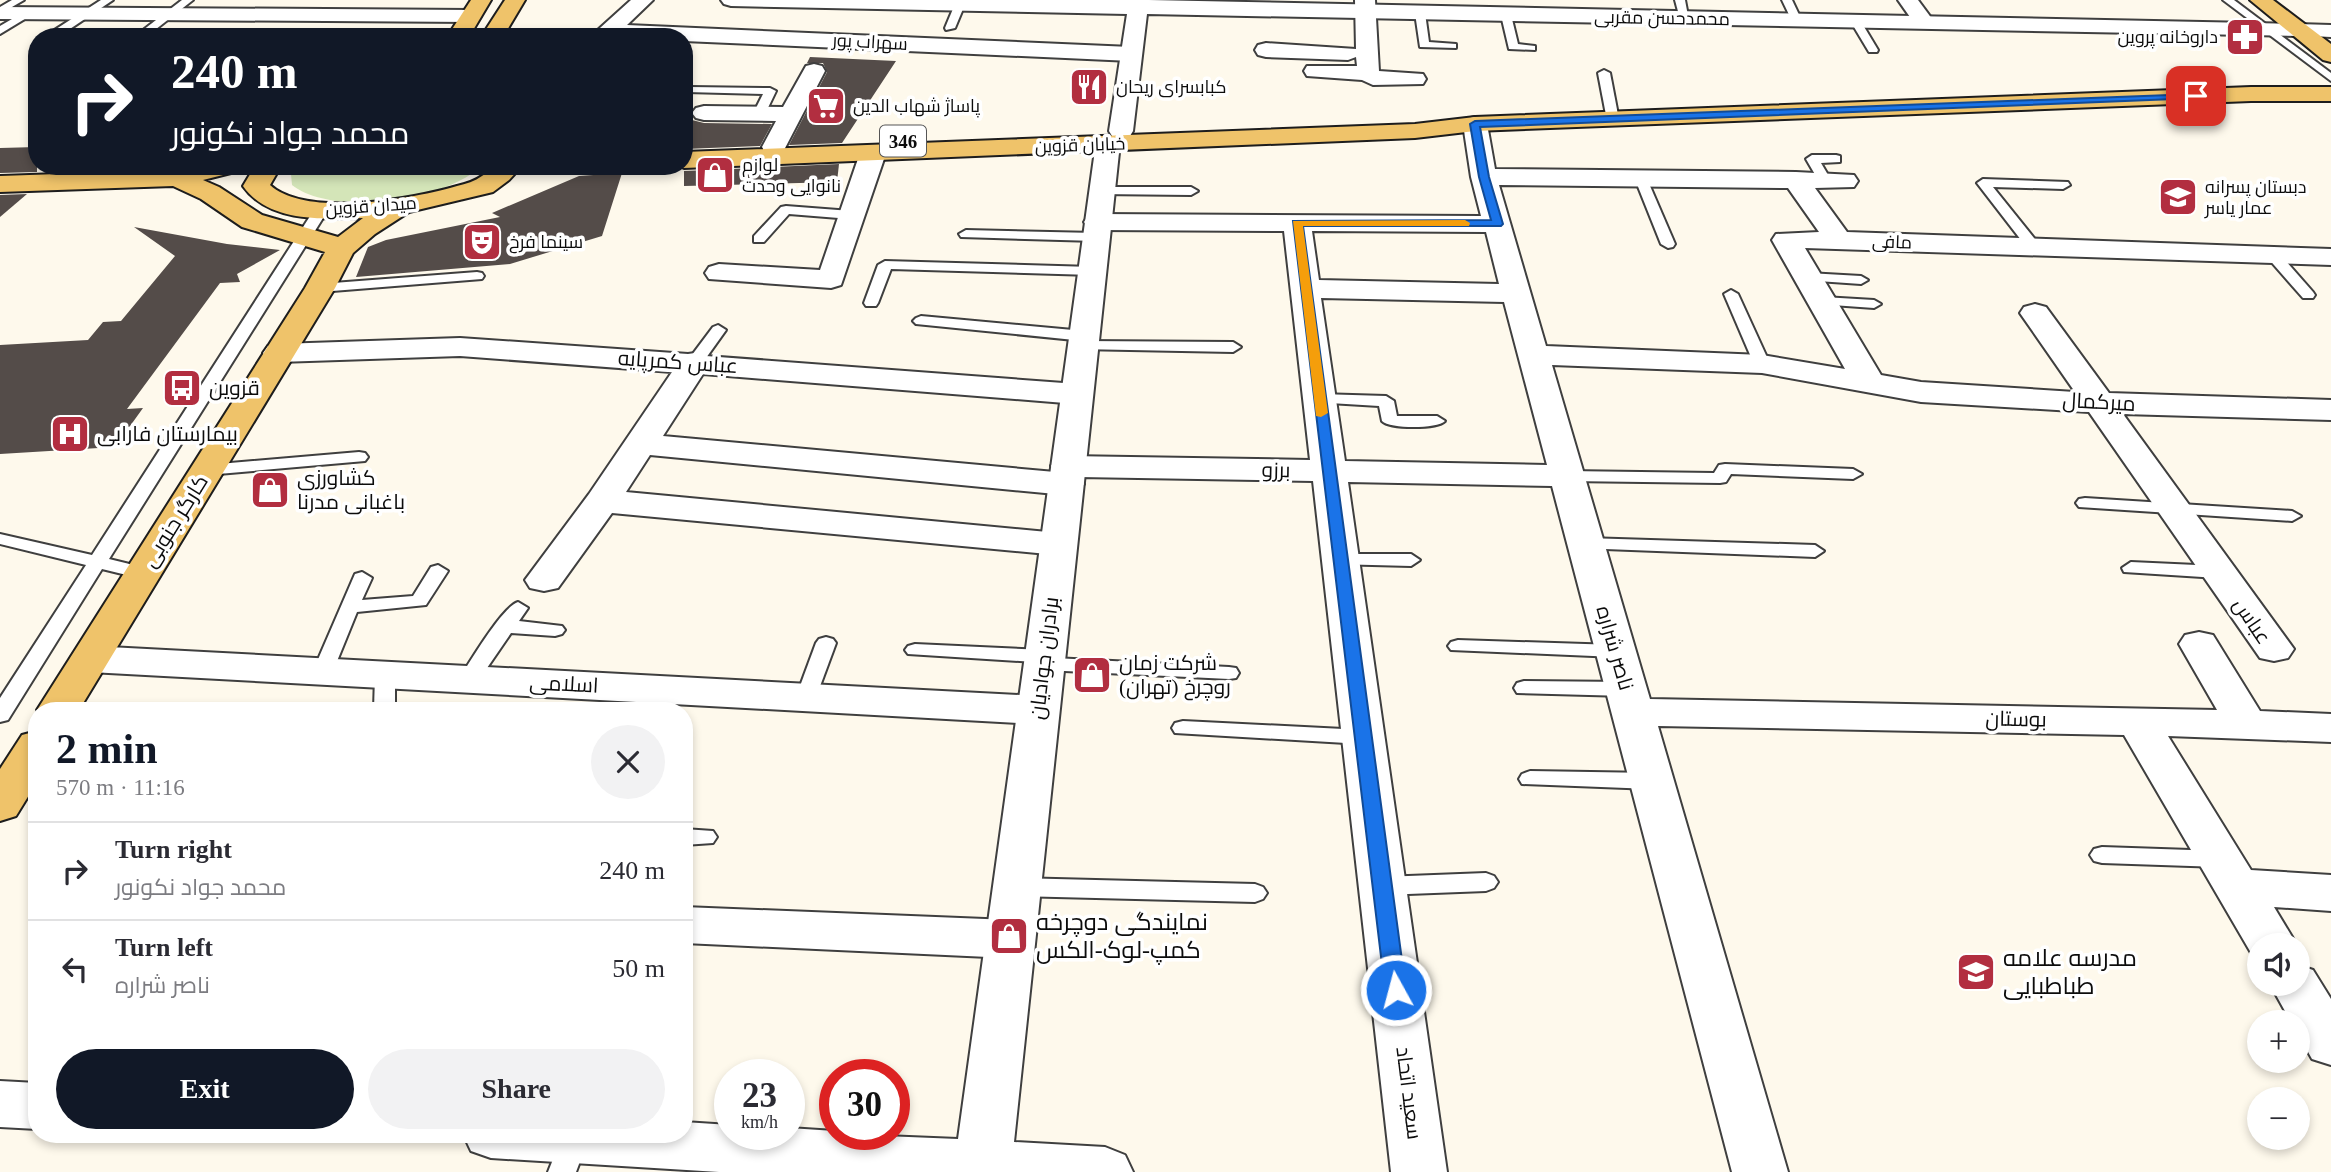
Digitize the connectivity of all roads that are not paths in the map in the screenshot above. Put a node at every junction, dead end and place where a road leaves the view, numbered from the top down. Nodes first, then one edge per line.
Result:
1 (108, 0) edge
2 (188, 0) edge
3 (515, 0) edge
4 (643, 0) edge
5 (731, 0) edge
6 (1787, 0) edge
7 (1908, 0) edge
8 (2228, 0) edge
9 (2260, 0) edge
10 (876, 1) edge
11 (960, 4) junction
12 (1138, 4) edge
13 (1288, 5) edge
14 (1365, 6) edge
15 (23, 7) edge
16 (476, 8) edge
17 (1683, 9) edge
18 (1266, 10) junction
19 (0, 12) edge
20 (1420, 13) junction
21 (87, 14) junction
22 (170, 15) junction
23 (1506, 15) junction
24 (1797, 21) junction
25 (1856, 22) junction
26 (1924, 23) junction
27 (65, 28) edge
28 (152, 28) edge
29 (464, 28) edge
30 (498, 28) edge
31 (612, 28) edge
32 (950, 28) dead end
33 (2264, 29) junction
34 (2298, 30) junction
35 (0, 31) edge
36 (2331, 31) edge
37 (693, 37) edge
38 (1452, 46) dead end
39 (1531, 48) dead end
40 (1872, 50) dead end
41 (1131, 54) junction
42 (2331, 55) edge
43 (1368, 63) junction
44 (1315, 71) dead end
45 (814, 72) dead end
46 (1604, 74) dead end
47 (2331, 78) edge
48 (1415, 79) dead end
49 (693, 90) edge
50 (2331, 94) edge
51 (704, 113) dead end
52 (759, 114) junction
53 (791, 114) junction
54 (1613, 120) junction
55 (1475, 124) junction
56 (1114, 137) junction
57 (774, 147) junction
58 (693, 150) edge
59 (873, 153) junction
60 (693, 160) edge
61 (1835, 173) dead end
62 (190, 175) edge
63 (261, 175) edge
64 (503, 175) edge
65 (1484, 177) junction
66 (177, 178) junction
67 (1641, 178) junction
68 (1796, 180) junction
69 (0, 184) edge
70 (2063, 185) dead end
71 (1191, 191) dead end
72 (399, 207) junction
73 (321, 210) junction
74 (851, 215) junction
75 (1297, 223) junction
76 (1497, 224) junction
77 (1097, 230) junction
78 (966, 234) dead end
79 (304, 236) junction
80 (760, 239) dead end
81 (1839, 240) junction
82 (1668, 244) dead end
83 (2033, 246) junction
84 (341, 249) junction
85 (2272, 254) junction
86 (2331, 257) edge
87 (719, 272) dead end
88 (477, 276) dead end
89 (1861, 280) dead end
90 (320, 288) junction
91 (1305, 289) junction
92 (1816, 289) junction
93 (1516, 293) junction
94 (1731, 295) dead end
95 (2308, 295) dead end
96 (871, 303) dead end
97 (1874, 304) dead end
98 (2035, 313) dead end
99 (921, 321) dead end
100 (718, 330) dead end
101 (1084, 341) junction
102 (1233, 347) dead end
103 (279, 354) junction
104 (1534, 355) junction
105 (695, 362) junction
106 (1762, 364) junction
107 (1868, 382) junction
108 (1077, 394) junction
109 (1319, 399) junction
110 (2101, 402) junction
111 (2331, 410) edge
112 (1437, 421) dead end
113 (640, 444) junction
114 (359, 457) dead end
115 (207, 470) junction
116 (1328, 471) junction
117 (1853, 474) dead end
118 (1067, 475) junction
119 (1567, 476) junction
120 (602, 501) junction
121 (2085, 503) dead end
122 (2175, 509) junction
123 (2292, 516) dead end
124 (1, 539) edge
125 (1058, 544) junction
126 (1586, 544) junction
127 (1815, 551) dead end
128 (1411, 559) dead end
129 (1340, 560) junction
130 (2131, 568) dead end
131 (438, 571) dead end
132 (2218, 572) junction
133 (143, 573) junction
134 (362, 578) dead end
135 (544, 580) dead end
136 (350, 607) junction
137 (518, 608) dead end
138 (505, 626) junction
139 (555, 630) dead end
140 (826, 643) dead end
141 (1458, 646) dead end
142 (915, 650) dead end
143 (1616, 652) junction
144 (90, 659) junction
145 (1044, 660) junction
146 (323, 671) junction
147 (1228, 673) dead end
148 (469, 679) junction
149 (1524, 688) dead end
150 (385, 693) edge
151 (806, 697) junction
152 (585, 698) edge
153 (1630, 701) junction
154 (63, 702) edge
155 (1038, 710) junction
156 (0, 715) edge
157 (2137, 721) junction
158 (2246, 724) junction
159 (1183, 728) dead end
160 (2331, 728) edge
161 (1363, 737) junction
162 (28, 760) edge
163 (1530, 779) dead end
164 (1652, 781) junction
165 (0, 805) edge
166 (2102, 855) dead end
167 (2230, 873) junction
168 (1486, 882) dead end
169 (1382, 886) junction
170 (1016, 887) junction
171 (1255, 893) dead end
172 (2331, 893) edge
173 (693, 925) edge
174 (2265, 933) edge
175 (1010, 939) junction
176 (2302, 996) edge
177 (2331, 1044) edge
178 (0, 1104) edge
179 (28, 1106) edge
180 (522, 1143) edge
181 (568, 1156) edge
182 (982, 1168) edge
183 (1105, 1172) edge
184 (1419, 1172) edge
185 (1760, 1172) edge

1 - 21 lane
2 - 22 lane
3 - 30 main road
4 - 31 street
5 - 10 street, محمدحسن مقربی
6 - 24 lane
7 - 26 street
8 - 33 lane
9 - 34 main road
10 - 11 street, محمدحسن مقربی
11 - 12 street, محمدحسن مقربی
11 - 32 lane
12 - 18 street, محمدحسن مقربی
12 - 41 street, برادران جوادیان
13 - 14 street, محمدحسن مقربی
13 - 18 street, محمدحسن مقربی
14 - 20 street, محمدحسن مقربی
14 - 43 street
15 - 19 street
15 - 21 street
15 - 35 lane
16 - 22 street
16 - 29 main road
17 - 23 street, محمدحسن مقربی
17 - 24 street, محمدحسن مقربی
18 - 43 street
20 - 23 street, محمدحسن مقربی
20 - 38 lane
21 - 22 street
21 - 27 lane
22 - 28 lane
23 - 39 lane
24 - 25 street, محمدحسن مقربی
25 - 26 street, محمدحسن مقربی
25 - 40 lane
26 - 33 street, محمدحسن مقربی
33 - 34 street, محمدحسن مقربی
33 - 47 lane
34 - 36 street, محمدحسن مقربی
34 - 42 main road
37 - 41 street, سهراب پور
41 - 56 street, برادران جوادیان
43 - 44 street
43 - 48 street
45 - 53 street
46 - 54 lane
49 - 52 lane
50 - 54 main road, خیابان قزوین
51 - 52 street
52 - 53 street
53 - 57 street
54 - 55 main road, خیابان قزوین
55 - 56 main road, خیابان قزوین
55 - 65 street, ناصر شراره
56 - 57 main road, خیابان قزوین / 346
56 - 59 main road, خیابان قزوین / 346
56 - 77 street, برادران جوادیان
57 - 58 main road, خیابان قزوین / 346
59 - 60 main road, خیابان قزوین / 346
59 - 74 street
61 - 68 street
62 - 66 main road
63 - 73 main road, میدان قزوین
64 - 72 main road, میدان قزوین
65 - 67 street
65 - 76 street, ناصر شراره
66 - 69 main road
66 - 79 main road
67 - 68 street
67 - 82 lane
68 - 81 street
70 - 83 lane
71 - 77 lane
72 - 73 main road, میدان قزوین
72 - 84 main road, کارگر جنوبی
73 - 79 lane
74 - 80 lane
74 - 87 street
75 - 76 street
75 - 77 street
75 - 91 street, سعید اتحاد
76 - 93 street, ناصر شراره
77 - 78 lane
77 - 96 lane
77 - 101 street, برادران جوادیان
79 - 84 main road
79 - 156 lane
81 - 83 street, مافی
81 - 92 street, مافی
83 - 85 street, مافی
84 - 90 main road, کارگر جنوبی
85 - 86 street, مافی
85 - 95 lane
88 - 90 lane
89 - 92 lane
90 - 103 main road, کارگر جنوبی
91 - 93 street
91 - 109 street, سعید اتحاد
92 - 97 lane
92 - 107 street
93 - 104 street, ناصر شراره
94 - 106 lane
98 - 110 street, عباس
99 - 101 lane
100 - 105 lane
101 - 102 lane
101 - 108 street, برادران جوادیان
103 - 105 street, عباس کمرپایه
103 - 115 main road, کارگر جنوبی
104 - 106 street, میرکمال
104 - 119 street, ناصر شراره
105 - 108 street, عباس کمرپایه
105 - 113 street
106 - 107 street, میرکمال
107 - 110 street, میرکمال
108 - 118 street, برادران جوادیان
109 - 112 lane
109 - 116 street, سعید اتحاد
110 - 111 street, میرکمال
110 - 122 street, عباس
113 - 118 street, برزو
113 - 120 street
114 - 115 lane
115 - 133 main road, کارگر جنوبی
116 - 118 street, برزو
116 - 119 street, برزو
116 - 129 street, سعید اتحاد
117 - 119 lane
118 - 125 street, برادران جوادیان
119 - 126 street, ناصر شراره
120 - 125 street
120 - 135 street
121 - 122 lane
122 - 123 lane
122 - 132 street, عباس
124 - 133 lane
125 - 145 street, برادران جوادیان
126 - 127 lane
126 - 143 street, ناصر شراره
128 - 129 lane
129 - 161 street, سعید اتحاد
130 - 132 lane
131 - 136 lane
132 - 158 street, عباس
133 - 144 main road, کارگر جنوبی
134 - 136 lane
136 - 146 lane
137 - 138 lane
138 - 139 lane
138 - 148 lane
140 - 151 lane
141 - 143 lane
142 - 145 lane
143 - 153 street, ناصر شراره
144 - 146 street, اسلامی
144 - 154 main road, کارگر جنوبی
145 - 147 lane
145 - 155 street, برادران جوادیان
146 - 150 street, اسلامی
148 - 150 street, اسلامی
148 - 152 street, اسلامی
149 - 153 lane
151 - 152 street, اسلامی
151 - 155 street, اسلامی
153 - 157 street, بوستان
153 - 164 street, ناصر شراره
155 - 170 street, برادران جوادیان
157 - 158 street
157 - 167 street
158 - 160 street
159 - 161 lane
161 - 169 street, سعید اتحاد
162 - 165 main road
163 - 164 lane
164 - 185 street, ناصر شراره
166 - 167 lane
167 - 172 street
167 - 174 street
168 - 169 lane
169 - 184 street, سعید اتحاد
170 - 171 lane
170 - 175 street, برادران جوادیان
173 - 175 street
175 - 182 street, برادران جوادیان
176 - 177 street
178 - 179 street
180 - 181 street
181 - 182 street
182 - 183 street

